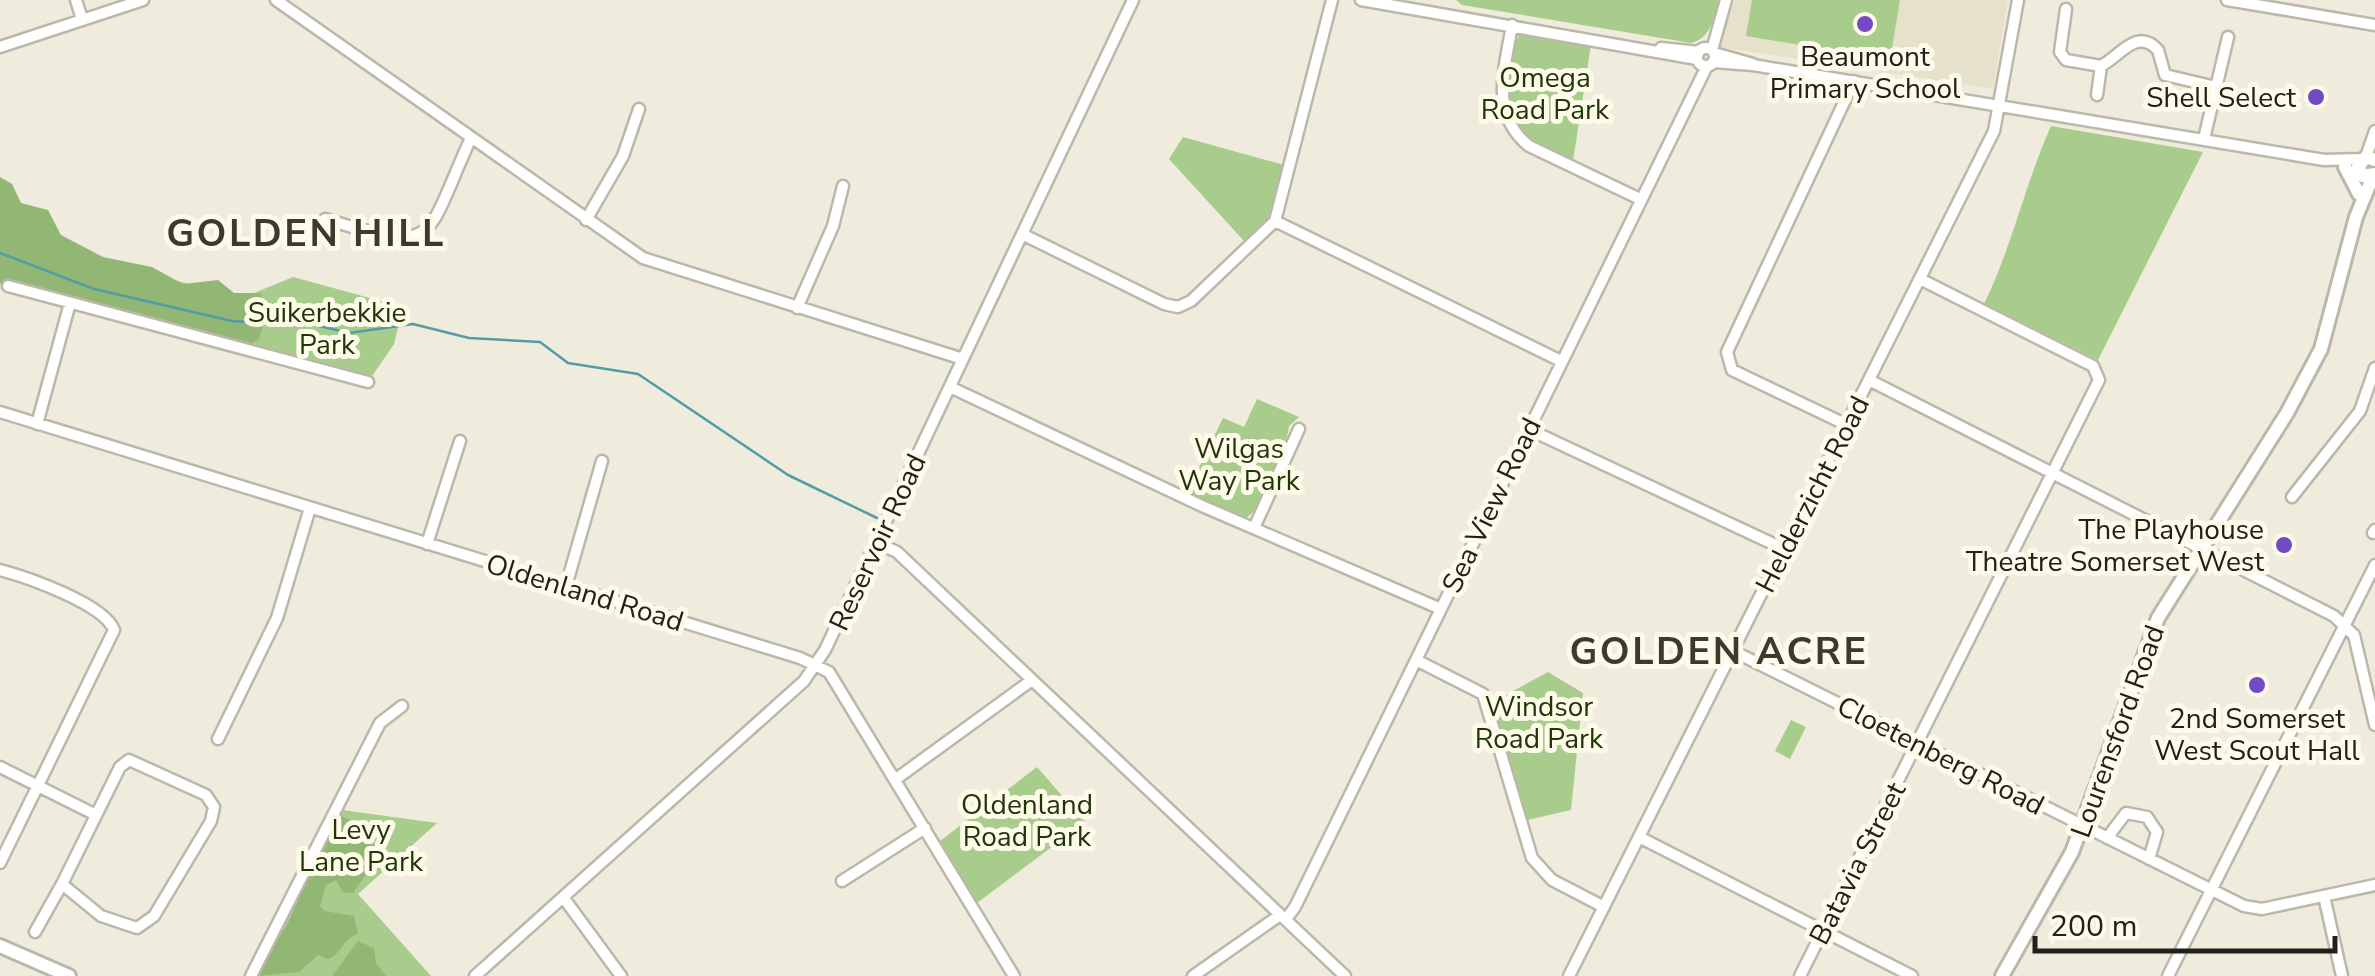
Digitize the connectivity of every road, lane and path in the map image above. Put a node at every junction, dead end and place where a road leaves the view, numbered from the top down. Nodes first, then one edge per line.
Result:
1 (76, 0) edge
2 (143, 0) edge
3 (276, 0) edge
4 (1133, 0) edge
5 (1332, 0) edge
6 (1361, 0) edge
7 (1448, 0) edge
8 (1726, 0) edge
9 (2018, 0) edge
10 (2227, 0) edge
11 (2283, 5) edge
12 (2066, 8) dead end
13 (1445, 14) junction
14 (82, 19) junction
15 (1512, 25) junction
16 (2375, 25) edge
17 (2228, 37) dead end
18 (0, 46) edge
19 (1706, 57) junction
20 (2101, 66) junction
21 (1854, 81) junction
22 (2216, 86) junction
23 (2098, 96) dead end
24 (2002, 105) junction
25 (640, 109) dead end
26 (2375, 131) edge
27 (2204, 139) junction
28 (470, 140) junction
29 (2328, 160) junction
30 (2364, 168) edge
31 (843, 186) dead end
32 (1640, 198) junction
33 (2356, 217) junction
34 (325, 219) dead end
35 (586, 220) junction
36 (1275, 221) junction
37 (1022, 234) junction
38 (1920, 279) junction
39 (8, 286) dead end
40 (70, 303) junction
41 (797, 308) junction
42 (963, 358) junction
43 (1561, 361) junction
44 (2375, 368) edge
45 (1869, 380) junction
46 (368, 382) dead end
47 (950, 388) junction
48 (2370, 403) edge
49 (0, 412) edge
50 (36, 424) junction
51 (1846, 425) junction
52 (1528, 429) junction
53 (1299, 430) dead end
54 (460, 441) dead end
55 (602, 461) dead end
56 (2054, 472) junction
57 (2292, 497) dead end
58 (310, 508) junction
59 (1254, 528) junction
60 (876, 542) junction
61 (427, 544) junction
62 (2201, 548) junction
63 (1784, 549) junction
64 (2375, 564) edge
65 (0, 570) edge
66 (566, 586) junction
67 (1441, 608) junction
68 (2345, 624) junction
69 (1733, 651) junction
70 (1416, 660) junction
71 (815, 665) junction
72 (1032, 680) junction
73 (402, 706) dead end
74 (2375, 725) edge
75 (218, 739) dead end
76 (1917, 744) junction
77 (0, 767) edge
78 (896, 779) junction
79 (38, 786) junction
80 (96, 815) junction
81 (2084, 826) junction
82 (925, 828) junction
83 (1639, 837) junction
84 (2107, 838) junction
85 (2148, 858) junction
86 (0, 862) edge
87 (842, 881) dead end
88 (62, 884) junction
89 (2375, 885) edge
90 (2211, 890) junction
91 (2324, 896) junction
92 (563, 897) junction
93 (1604, 906) junction
94 (1283, 917) junction
95 (1823, 931) junction
96 (35, 932) dead end
97 (0, 946) edge
98 (69, 976) edge
99 (251, 976) edge
100 (475, 976) edge
101 (622, 976) edge
102 (1014, 976) edge
103 (1193, 976) edge
104 (1345, 976) edge
105 (1568, 976) edge
106 (1800, 976) edge
107 (1912, 976) edge
108 (2002, 976) edge
109 (2168, 976) edge
110 (2342, 976) edge

1 - 14 street
2 - 14 street
3 - 28 street
4 - 37 street, Reservoir Road
5 - 36 street
6 - 13 street
7 - 13 street
8 - 19 street, Sea View Road
9 - 24 street, Helderzicht Road
10 - 11 street
11 - 16 street
12 - 20 street
13 - 15 street
14 - 18 street
15 - 19 street
15 - 32 street
17 - 22 street
19 - 21 street
19 - 32 street, Sea View Road
20 - 22 street
20 - 23 street
21 - 24 street
21 - 51 street
22 - 27 street
24 - 27 street
24 - 38 street, Helderzicht Road
25 - 35 street
26 - 30 street, Lourensford Road
27 - 29 street
28 - 34 street
28 - 35 street
29 - 30 street
29 - 30 street
30 - 33 street, Lourensford Road
30 - 33 street, Lourensford Road
31 - 41 street
32 - 43 street, Sea View Road
33 - 62 street, Lourensford Road
35 - 41 street
36 - 37 street
36 - 43 street
37 - 42 street, Reservoir Road
38 - 45 street, Helderzicht Road
38 - 56 street, Batavia Street
39 - 40 street
40 - 46 street
40 - 50 street
41 - 42 street
42 - 47 street, Reservoir Road
43 - 52 street, Sea View Road
44 - 48 street
45 - 51 street, Helderzicht Road
45 - 56 street
47 - 59 street
47 - 60 street, Reservoir Road
48 - 57 street
49 - 50 street, Oldenland Road
50 - 58 street, Oldenland Road
51 - 63 street, Helderzicht Road
52 - 63 street
52 - 67 street, Sea View Road
53 - 59 street
54 - 61 street
55 - 66 street
56 - 62 street
56 - 76 street, Batavia Street
58 - 61 street, Oldenland Road
58 - 75 street
59 - 67 street
60 - 71 street, Reservoir Road
60 - 72 street
61 - 66 street, Oldenland Road
62 - 68 street
62 - 81 street, Lourensford Road
63 - 69 street, Helderzicht Road
64 - 68 street
65 - 79 street
66 - 71 street, Oldenland Road
67 - 70 street, Sea View Road
68 - 74 street
68 - 90 street
69 - 76 street, Cloetenberg Road
69 - 83 street, Helderzicht Road
70 - 93 street
70 - 94 street, Sea View Road
71 - 78 street, Oldenland Road
71 - 92 street, Reservoir Road
72 - 78 street
72 - 94 street
73 - 99 street
76 - 81 street, Cloetenberg Road
76 - 95 street, Batavia Street
77 - 79 street
78 - 82 street, Oldenland Road
79 - 80 street
79 - 86 street
80 - 88 street
80 - 88 street
81 - 84 street, Cloetenberg Road
81 - 108 street, Lourensford Road
82 - 87 street
82 - 102 street, Oldenland Road
83 - 93 street, Helderzicht Road
83 - 95 street
84 - 85 street, Cloetenberg Road
84 - 85 street
85 - 90 street, Cloetenberg Road
88 - 96 street
89 - 91 street, Cloetenberg Road
90 - 91 street, Cloetenberg Road
90 - 109 street
91 - 110 street
92 - 100 street, Reservoir Road
92 - 101 street
93 - 105 street, Helderzicht Road
94 - 103 street, Sea View Road
94 - 104 street
95 - 106 street, Batavia Street
95 - 107 street
97 - 98 street

